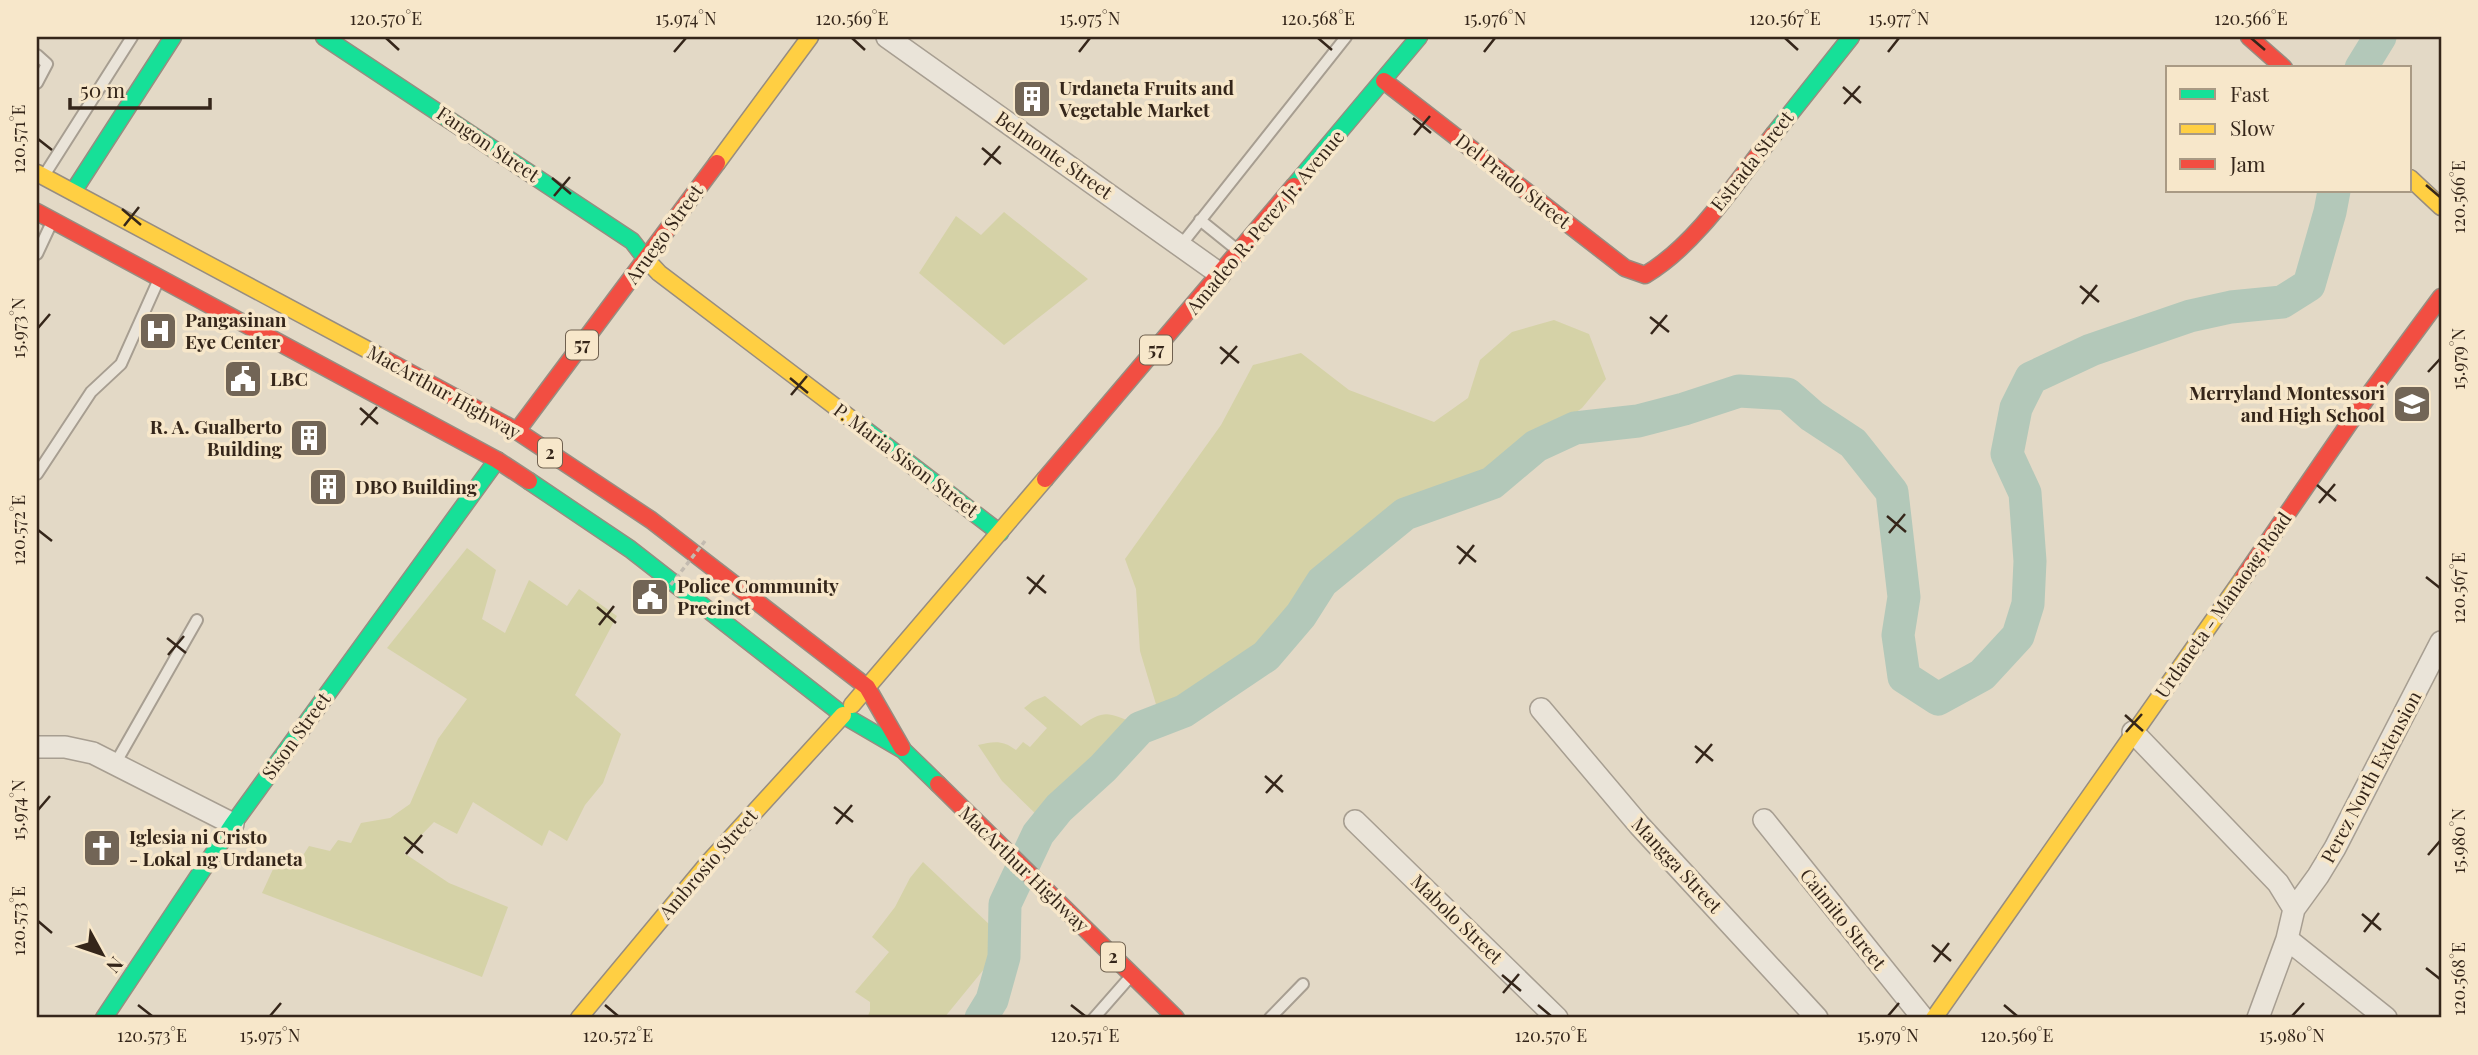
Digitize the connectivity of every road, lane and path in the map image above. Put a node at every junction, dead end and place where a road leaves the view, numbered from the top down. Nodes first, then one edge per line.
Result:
1 (132, 37) edge
2 (173, 37) edge
3 (324, 37) edge
4 (810, 37) edge
5 (887, 37) edge
6 (1346, 37) edge
7 (1419, 37) edge
8 (1851, 37) edge
9 (2249, 37) edge
10 (37, 55) edge
11 (2282, 66) edge
12 (1384, 81) junction
13 (37, 83) edge
14 (40, 174) edge
15 (2412, 180) edge
16 (73, 192) junction
17 (2441, 207) edge
18 (37, 212) edge
19 (1200, 220) junction
20 (52, 221) junction
21 (1181, 245) junction
22 (1239, 251) junction
23 (37, 254) edge
24 (646, 259) junction
25 (1220, 274) junction
26 (1645, 275) joint
27 (161, 277) junction
28 (220, 289) junction
29 (2441, 297) edge
30 (517, 431) junction
31 (497, 460) junction
32 (37, 474) edge
33 (975, 512) junction
34 (1000, 533) junction
35 (972, 536) dead end
36 (705, 541) dead end
37 (962, 551) dead end
38 (700, 581) junction
39 (655, 605) dead end
40 (914, 608) dead end
41 (197, 620) dead end
42 (886, 641) dead end
43 (2441, 642) edge
44 (890, 660) junction
45 (867, 687) junction
46 (1541, 709) dead end
47 (843, 715) junction
48 (2133, 732) junction
49 (37, 747) edge
50 (903, 750) junction
51 (115, 764) junction
52 (1764, 820) dead end
53 (1355, 821) dead end
54 (233, 824) junction
55 (2294, 909) junction
56 (2287, 939) junction
57 (1132, 975) junction
58 (1303, 984) dead end
59 (104, 1018) edge
60 (579, 1018) edge
61 (1094, 1018) edge
62 (1175, 1018) edge
63 (1270, 1018) edge
64 (1558, 1018) edge
65 (1817, 1018) edge
66 (1923, 1018) edge
67 (1934, 1018) edge
68 (2258, 1018) edge
69 (2386, 1018) edge

1 - 14 lane
2 - 16 main road
3 - 24 main road, Fangon Street
4 - 24 main road, Aruego Street / 57
5 - 21 street, Belmonte Street
6 - 19 lane
7 - 12 main road, Amadeo R. Perez Jr. Avenue / 57
8 - 26 main road, Estrada Street
9 - 11 main road
10 - 13 lane
12 - 22 main road, Amadeo R. Perez Jr. Avenue / 57
12 - 26 main road, Del Prado Street
14 - 16 main road, MacArthur Highway / 2
15 - 17 main road
16 - 28 main road, MacArthur Highway / 2
18 - 20 main road, MacArthur Highway / 2
19 - 21 lane
19 - 22 lane
20 - 23 lane
20 - 27 main road, MacArthur Highway / 2
21 - 25 street, Belmonte Street
22 - 25 main road, Amadeo R. Perez Jr. Avenue / 57
24 - 30 main road, Aruego Street / 57
24 - 33 main road, P. Maria Sison Street
25 - 34 main road, Amadeo R. Perez Jr. Avenue / 57
27 - 28 main road, MacArthur Highway / 2
27 - 32 lane
28 - 30 main road, MacArthur Highway / 2
28 - 31 main road, MacArthur Highway / 2
29 - 48 main road, Urdaneta - Manaoag Road
30 - 38 main road, MacArthur Highway / 2
31 - 38 main road, MacArthur Highway / 2
31 - 54 main road, Sison Street
33 - 34 main road, P. Maria Sison Street
33 - 35 main road
34 - 44 main road, Amadeo R. Perez Jr. Avenue / 57
36 - 39 path, bridge
37 - 40 main road
38 - 45 main road, MacArthur Highway / 2
38 - 47 main road, MacArthur Highway / 2
41 - 51 lane
42 - 44 main road
43 - 55 street, Perez North Extension
44 - 45 main road, Amadeo R. Perez Jr. Avenue / 57
45 - 47 main road, Amadeo R. Perez Jr. Avenue / 57
45 - 50 main road, MacArthur Highway / 2
46 - 65 street, Mangga Street
47 - 50 main road, MacArthur Highway / 2
47 - 60 main road, Ambrosio Street
48 - 55 street
48 - 67 main road, Urdaneta - Manaoag Road
49 - 51 street
50 - 57 main road, MacArthur Highway / 2
51 - 54 street
52 - 66 street, Caimito Street
53 - 64 street, Mabolo Street
54 - 59 main road, Sison Street
55 - 56 street
56 - 68 street
56 - 69 street
57 - 61 lane
57 - 62 main road, MacArthur Highway / 2
58 - 63 lane

